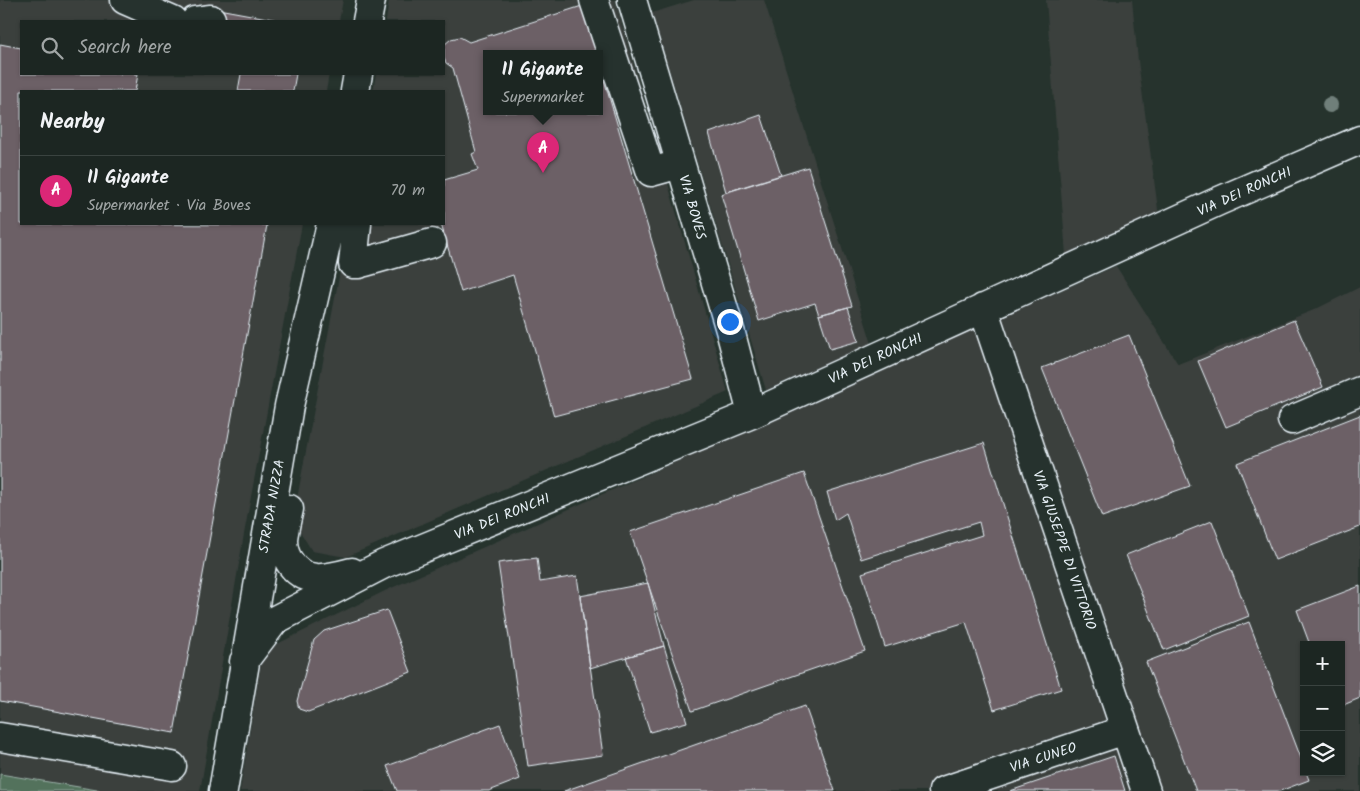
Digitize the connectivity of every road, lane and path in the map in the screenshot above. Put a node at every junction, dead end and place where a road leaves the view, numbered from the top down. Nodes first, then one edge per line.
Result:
1 (125, 0) edge
2 (371, 0) edge
3 (594, 0) edge
4 (632, 0) edge
5 (171, 20) edge
6 (368, 20) edge
7 (358, 75) edge
8 (355, 90) edge
9 (1360, 140) edge
10 (680, 164) junction
11 (331, 225) edge
12 (357, 225) edge
13 (432, 243) dead end
14 (983, 308) junction
15 (1360, 391) edge
16 (289, 406) junction
17 (752, 414) junction
18 (1292, 420) dead end
19 (384, 564) junction
20 (244, 661) junction
21 (1125, 730) junction
22 (0, 737) edge
23 (172, 766) dead end
24 (972, 786) edge
25 (223, 791) edge
26 (943, 791) edge
27 (1146, 791) edge

1 - 5 street
2 - 6 street
3 - 10 street
4 - 10 street, VIA BOVES
7 - 8 street
9 - 14 street, VIA DEI RONCHI
10 - 17 street, VIA BOVES
11 - 16 street, STRADA NIZZA
12 - 13 street
14 - 17 street, VIA DEI RONCHI
14 - 21 street, VIA GIUSEPPE DI VITTORIO
15 - 18 street
16 - 19 street, VIA DEI RONCHI
16 - 20 street, STRADA NIZZA
17 - 19 street, VIA DEI RONCHI
19 - 20 street, VIA DEI RONCHI
20 - 25 street, STRADA NIZZA
21 - 24 street, VIA CUNEO
21 - 27 street, VIA GIUSEPPE DI VITTORIO
22 - 23 street
24 - 26 street, VIA CUNEO

